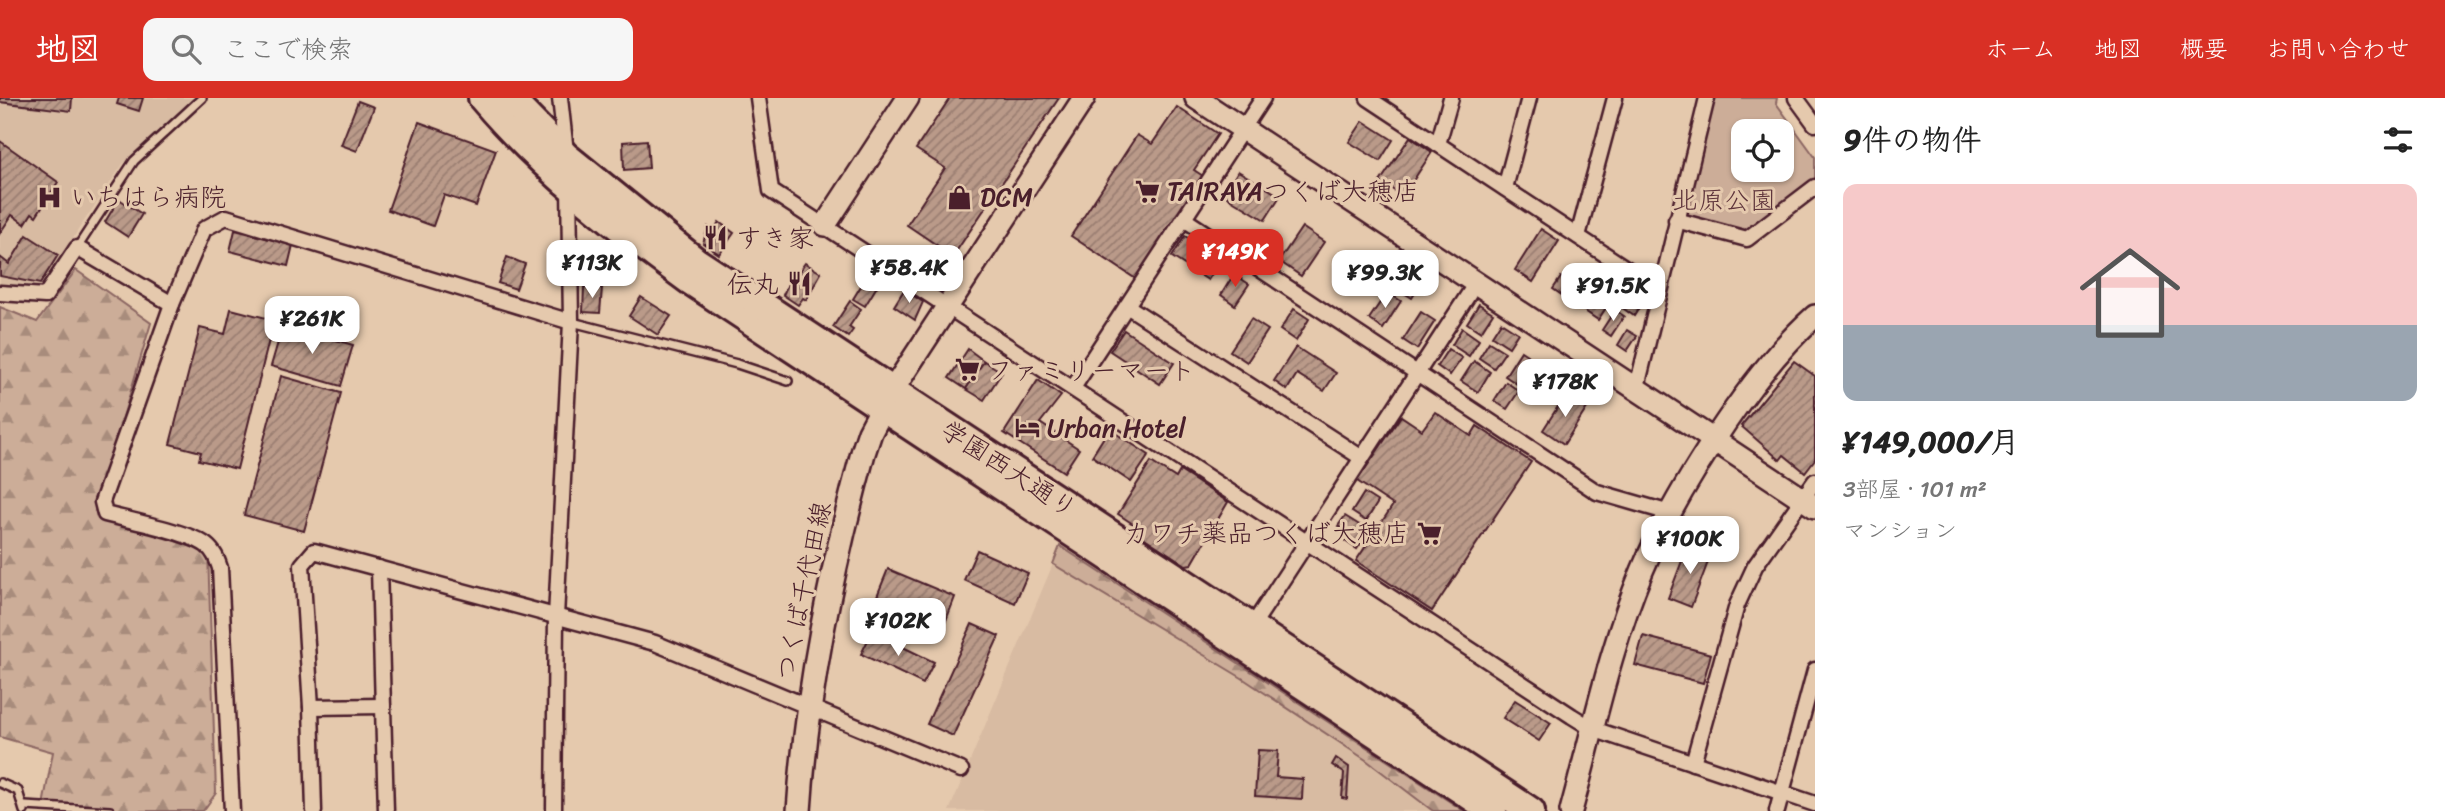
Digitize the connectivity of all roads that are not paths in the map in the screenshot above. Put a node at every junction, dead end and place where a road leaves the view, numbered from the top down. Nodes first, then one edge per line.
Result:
1 (202, 98) edge
2 (482, 98) edge
3 (509, 98) edge
4 (560, 98) edge
5 (758, 98) edge
6 (908, 98) edge
7 (1084, 98) edge
8 (1196, 98) edge
9 (1263, 98) edge
10 (1369, 98) edge
11 (1451, 98) edge
12 (1530, 98) edge
13 (1615, 98) edge
14 (1707, 98) edge
15 (1796, 98) edge
16 (1815, 124) edge
17 (1243, 129) junction
18 (1438, 144) junction
19 (566, 156) junction
20 (569, 183) junction
21 (1815, 187) edge
22 (1505, 188) junction
23 (1184, 219) junction
24 (1676, 220) junction
25 (825, 225) junction
26 (1578, 236) junction
27 (77, 248) junction
28 (1476, 283) junction
29 (1659, 290) junction
30 (0, 293) edge
31 (172, 304) junction
32 (948, 306) junction
33 (1127, 306) junction
34 (1815, 316) edge
35 (571, 321) junction
36 (1417, 373) junction
37 (788, 381) dead end
38 (1637, 387) junction
39 (1073, 388) junction
40 (887, 399) junction
41 (1715, 439) junction
42 (1362, 458) junction
43 (1811, 495) edge
44 (1670, 513) junction
45 (1307, 542) junction
46 (379, 568) junction
47 (556, 617) junction
48 (1251, 628) junction
49 (1815, 670) edge
50 (808, 705) junction
51 (383, 706) junction
52 (311, 707) junction
53 (1593, 729) junction
54 (1693, 763) junction
55 (961, 770) dead end
56 (0, 783) edge
57 (1782, 793) junction
58 (1815, 804) edge
59 (24, 809) edge
60 (110, 811) edge
61 (232, 811) edge
62 (314, 811) edge
63 (386, 811) edge
64 (554, 811) edge
65 (799, 811) edge
66 (1493, 811) edge
67 (1531, 811) edge
68 (1571, 811) edge
69 (1777, 811) edge

1 - 27 lane
2 - 20 highway, 学園西大通り
3 - 19 highway, 学園西大通り
4 - 19 street
5 - 25 street
6 - 25 street
7 - 32 street
8 - 17 street
9 - 17 street
10 - 18 street
11 - 18 street
12 - 22 street
13 - 26 street
14 - 24 street
15 - 16 street
17 - 23 street
17 - 28 street
18 - 22 street
19 - 20 street
19 - 40 highway, 学園西大通り
20 - 35 street
20 - 40 highway, 学園西大通り
21 - 24 street
22 - 26 street
23 - 33 street
23 - 36 street
24 - 29 street
25 - 32 street
26 - 29 street
27 - 30 street
27 - 31 street
28 - 36 street
28 - 38 street
29 - 38 street
31 - 35 street
31 - 61 street
32 - 39 street
32 - 40 street
33 - 39 street
33 - 42 street
34 - 41 street
35 - 37 lane
35 - 47 street
36 - 42 street
36 - 44 street
38 - 41 street
39 - 45 street
40 - 48 highway, 学園西大通り
40 - 50 main road, つくば千代田線
40 - 66 highway, 学園西大通り
41 - 43 street
41 - 44 street
42 - 45 street
43 - 54 street
44 - 53 street
45 - 48 street
45 - 53 street
46 - 47 street
46 - 51 street
46 - 52 street
47 - 50 street
47 - 64 street
48 - 67 highway, 学園西大通り
49 - 57 street
50 - 55 street
50 - 65 main road, つくば千代田線
51 - 52 street
51 - 63 street
52 - 62 street
53 - 54 street
53 - 68 street
54 - 57 street
56 - 59 lane
57 - 58 street
57 - 69 street
59 - 60 lane

